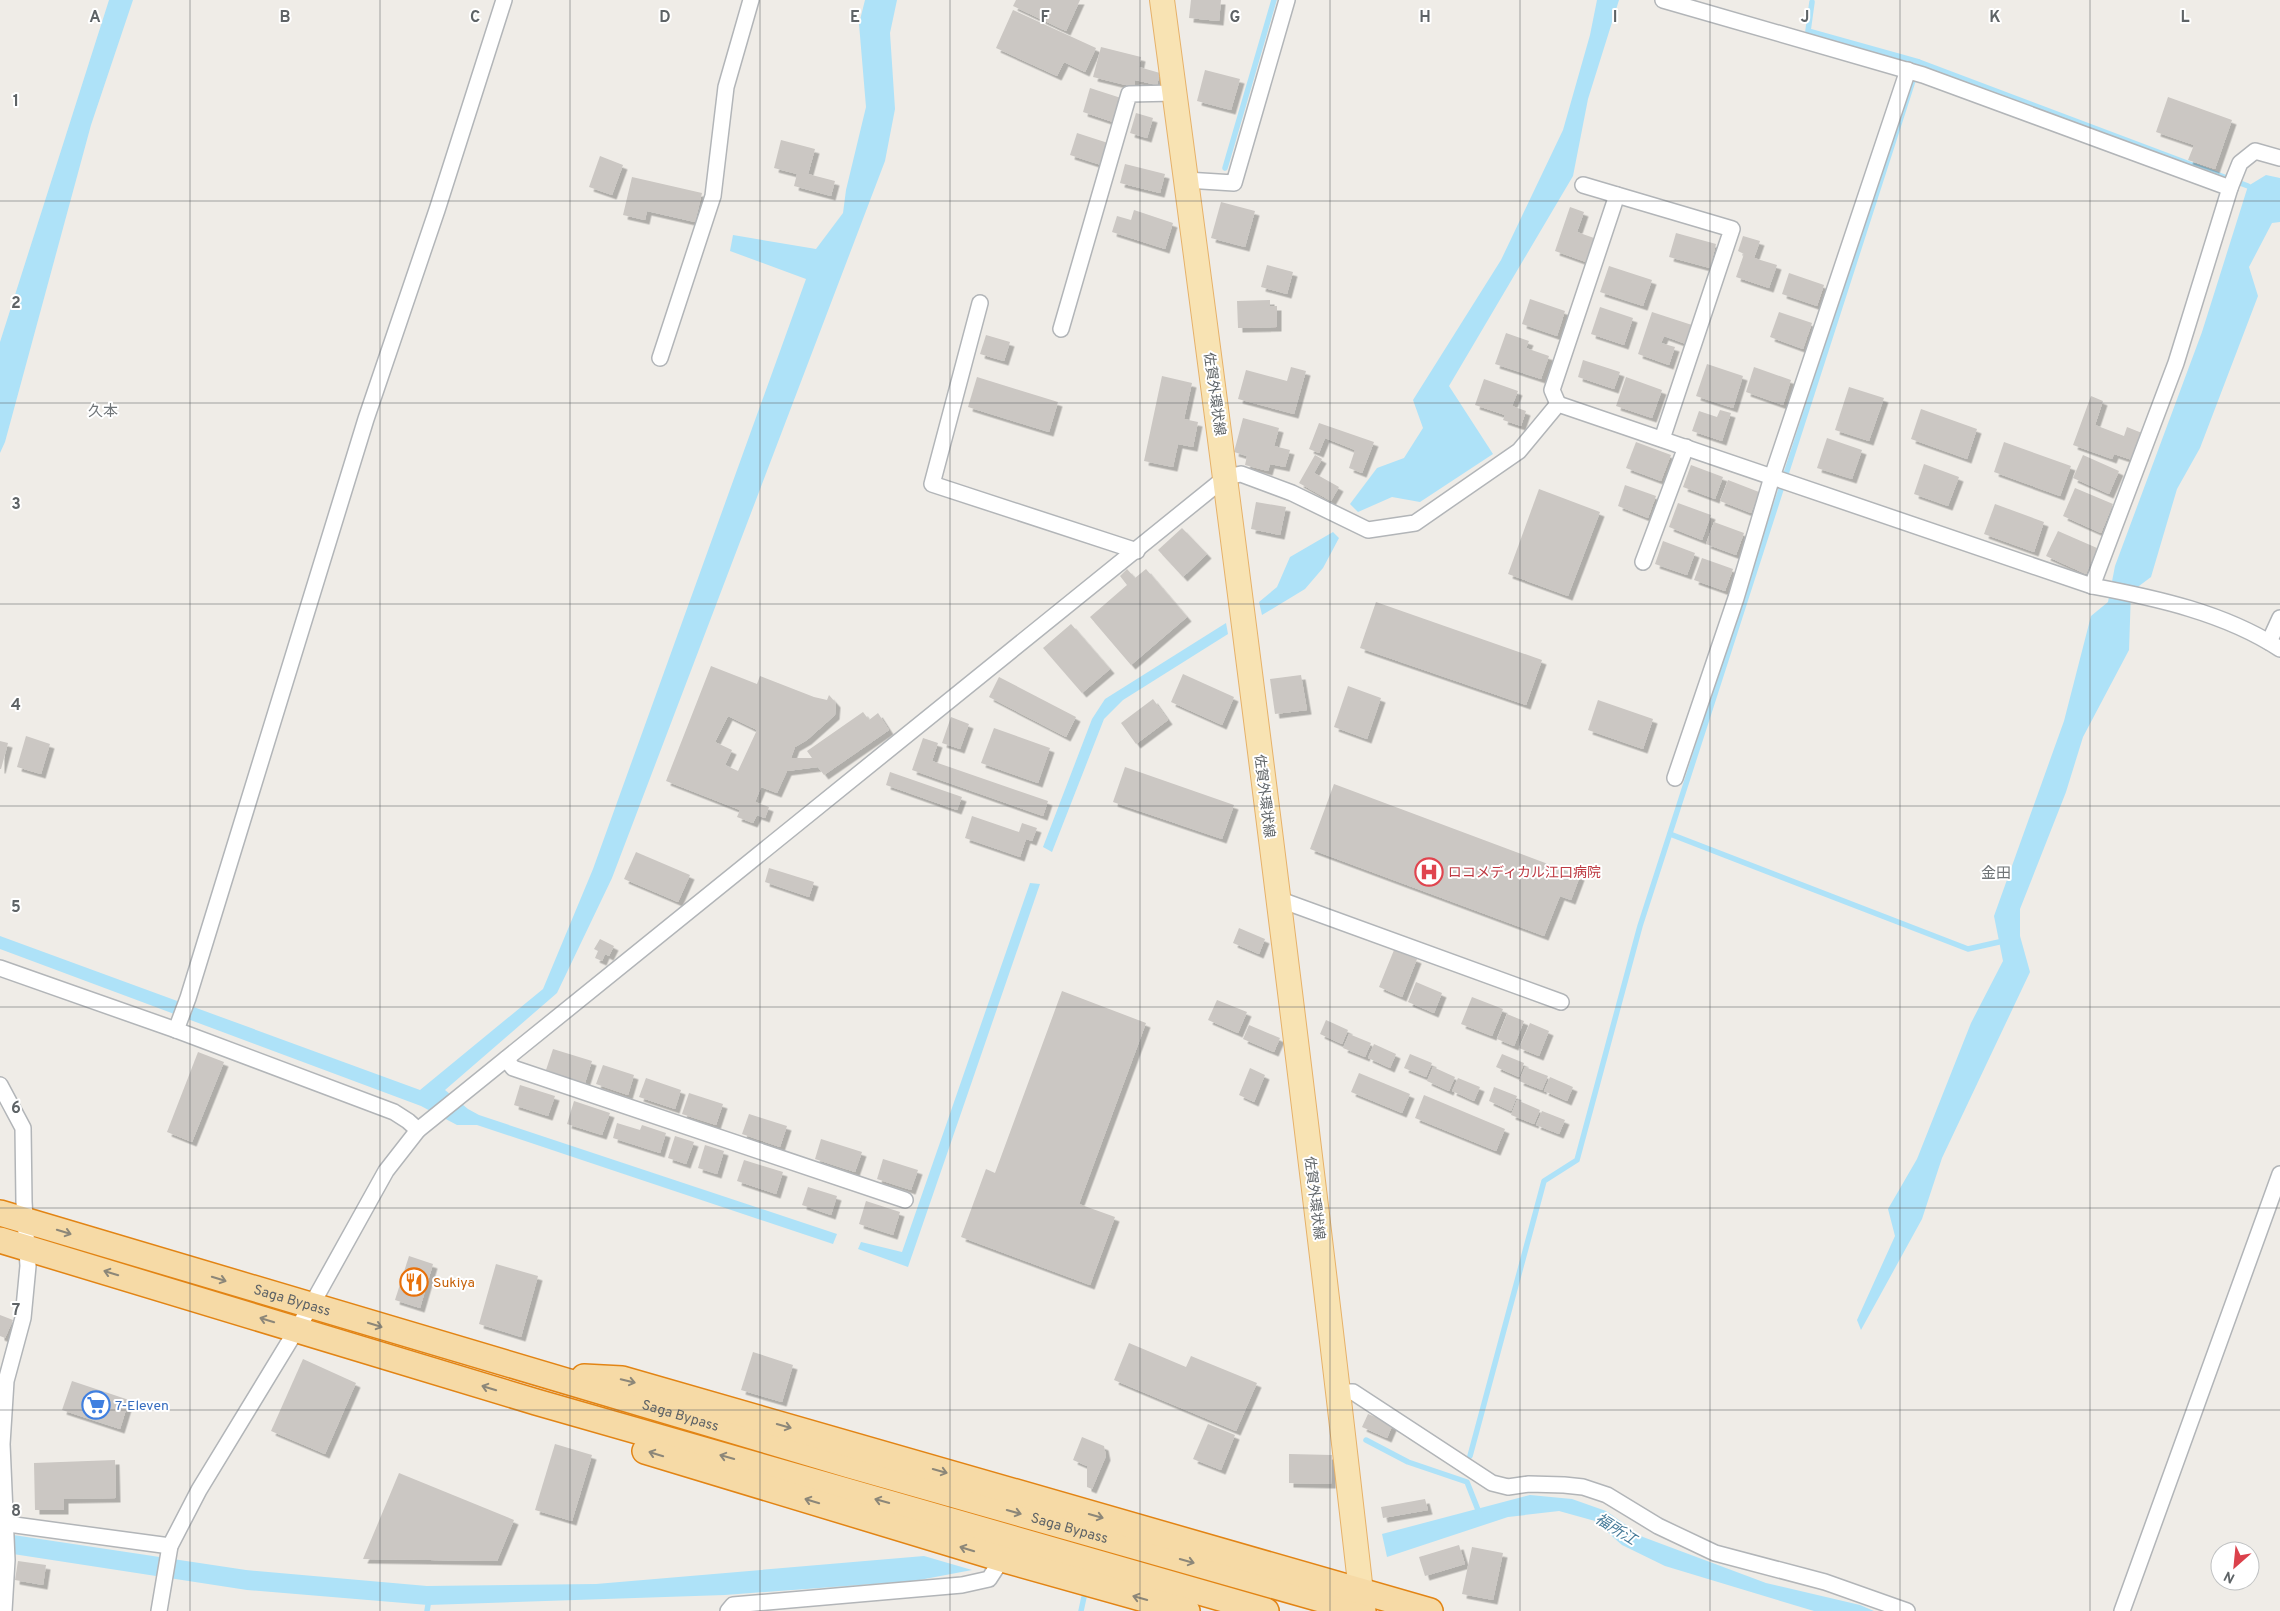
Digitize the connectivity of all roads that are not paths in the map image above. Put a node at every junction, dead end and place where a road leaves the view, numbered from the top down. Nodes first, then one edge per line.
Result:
1 (504, 0) edge
2 (751, 0) edge
3 (1162, 0) edge
4 (1287, 0) edge
5 (1663, 0) edge
6 (1908, 70) junction
7 (1175, 94) junction
8 (2280, 158) edge
9 (1186, 180) junction
10 (2233, 182) junction
11 (1583, 185) dead end
12 (1617, 195) junction
13 (980, 303) dead end
14 (1061, 329) dead end
15 (660, 358) dead end
16 (1558, 404) junction
17 (1662, 439) junction
18 (1686, 447) junction
19 (1226, 477) junction
20 (1772, 477) junction
21 (1137, 551) junction
22 (1643, 562) dead end
23 (2098, 587) junction
24 (2280, 618) edge
25 (2274, 646) edge
26 (1675, 778) dead end
27 (1278, 899) junction
28 (0, 968) edge
29 (1561, 1002) dead end
30 (178, 1024) junction
31 (506, 1059) junction
32 (0, 1085) edge
33 (418, 1130) junction
34 (2280, 1174) edge
35 (905, 1200) dead end
36 (0, 1213) edge
37 (24, 1221) junction
38 (0, 1240) edge
39 (26, 1248) junction
40 (311, 1306) junction
41 (297, 1329) junction
42 (544, 1375) junction
43 (1339, 1392) junction
44 (536, 1402) junction
45 (3, 1523) edge
46 (170, 1546) junction
47 (1002, 1559) junction
48 (1869, 1604) edge
49 (1363, 1605) edge
50 (4, 1611) edge
51 (159, 1611) edge
52 (728, 1611) edge
53 (1187, 1611) edge
54 (1266, 1611) edge
55 (1430, 1611) edge
56 (1907, 1611) edge
57 (2122, 1611) edge

1 - 30 street
2 - 15 street
3 - 7 main road, 佐賀外環状線
4 - 9 street
5 - 6 street
6 - 10 street
6 - 20 street
7 - 9 main road, 佐賀外環状線
7 - 14 street
8 - 10 street
9 - 19 main road, 佐賀外環状線
10 - 23 street
11 - 12 street
12 - 16 street
12 - 17 street
13 - 21 street
16 - 17 street
16 - 19 street
17 - 18 street
18 - 20 street
18 - 22 street
19 - 21 street
19 - 27 main road, 佐賀外環状線
20 - 23 street
20 - 26 street
21 - 31 street
23 - 25 street
24 - 25 street
27 - 29 street
27 - 43 main road, 佐賀外環状線
28 - 30 street
30 - 33 street
31 - 33 street
31 - 35 street
32 - 37 street
33 - 40 street
34 - 57 street
36 - 37 highway, Saga Bypass
37 - 39 street
37 -> 40 highway, Saga Bypass
38 - 39 highway, Saga Bypass
41 -> 39 highway, Saga Bypass
39 - 45 street
40 - 41 street
40 -> 42 highway, Saga Bypass
44 -> 41 highway, Saga Bypass
41 - 46 street
42 -> 49 highway, Saga Bypass
42 -> 49 highway
43 - 48 street
43 - 49 main road, 佐賀外環状線
47 -> 44 highway
54 -> 44 highway, Saga Bypass
45 - 46 street
45 - 50 street
46 - 51 street
47 - 52 street
53 -> 47 highway
48 - 56 street
49 - 55 highway

